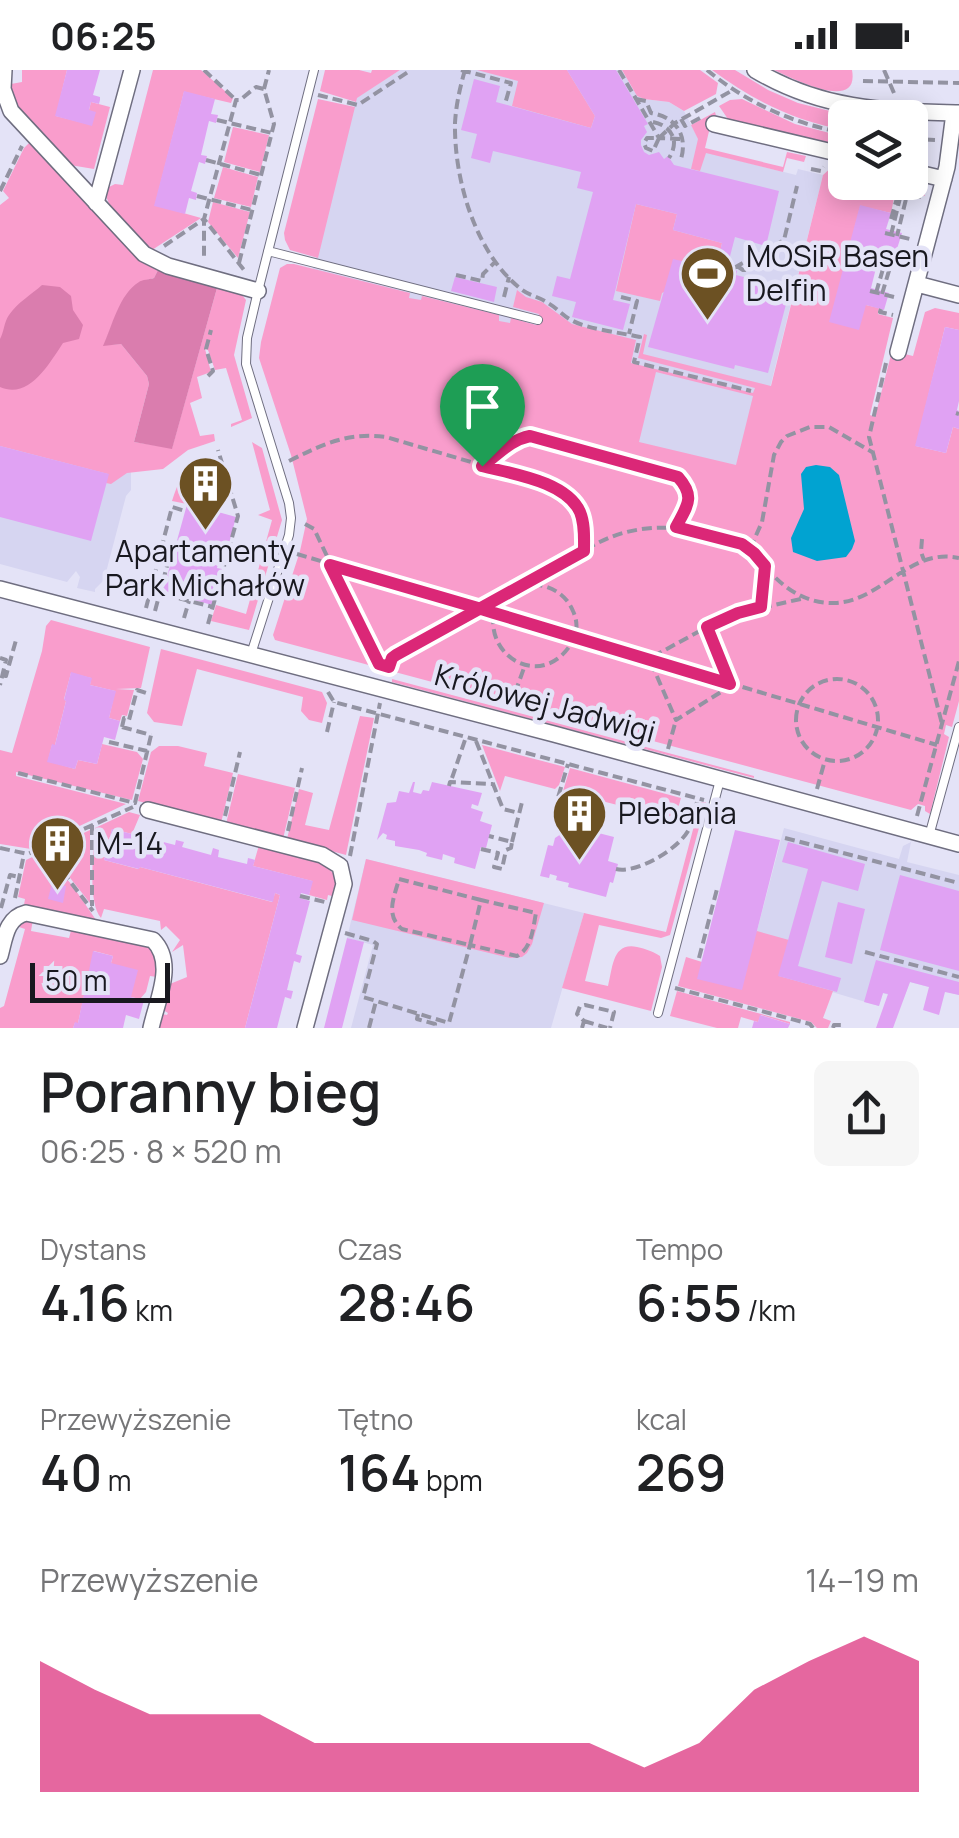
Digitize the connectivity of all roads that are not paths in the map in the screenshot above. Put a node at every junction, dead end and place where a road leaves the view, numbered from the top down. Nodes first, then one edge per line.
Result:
1 (4, 70) edge
2 (132, 70) edge
3 (314, 70) edge
4 (755, 70) edge
5 (957, 113) edge
6 (714, 124) dead end
7 (828, 152) edge
8 (928, 175) edge
9 (944, 179) junction
10 (96, 204) junction
11 (268, 251) junction
12 (259, 284) junction
13 (917, 284) junction
14 (959, 295) edge
15 (538, 320) dead end
16 (893, 356) road end
17 (0, 590) edge
18 (251, 655) junction
19 (959, 728) edge
20 (720, 780) junction
21 (141, 806) road end
22 (929, 836) junction
23 (959, 844) edge
24 (0, 956) edge
25 (658, 1013) dead end
26 (151, 1028) edge
27 (306, 1028) edge

1 - 10 street
2 - 10 street
3 - 11 lane
4 - 5 street
5 - 9 street
6 - 7 street
8 - 9 street
9 - 13 street
10 - 12 street
11 - 12 lane
11 - 15 lane
12 - 18 lane
13 - 14 street
13 - 16 street
17 - 18 street, Królowej Jadwigi
18 - 20 street, Królowej Jadwigi
19 - 22 lane
20 - 22 street, Królowej Jadwigi
20 - 25 lane
21 - 27 street
22 - 23 street, Królowej Jadwigi
24 - 26 street

